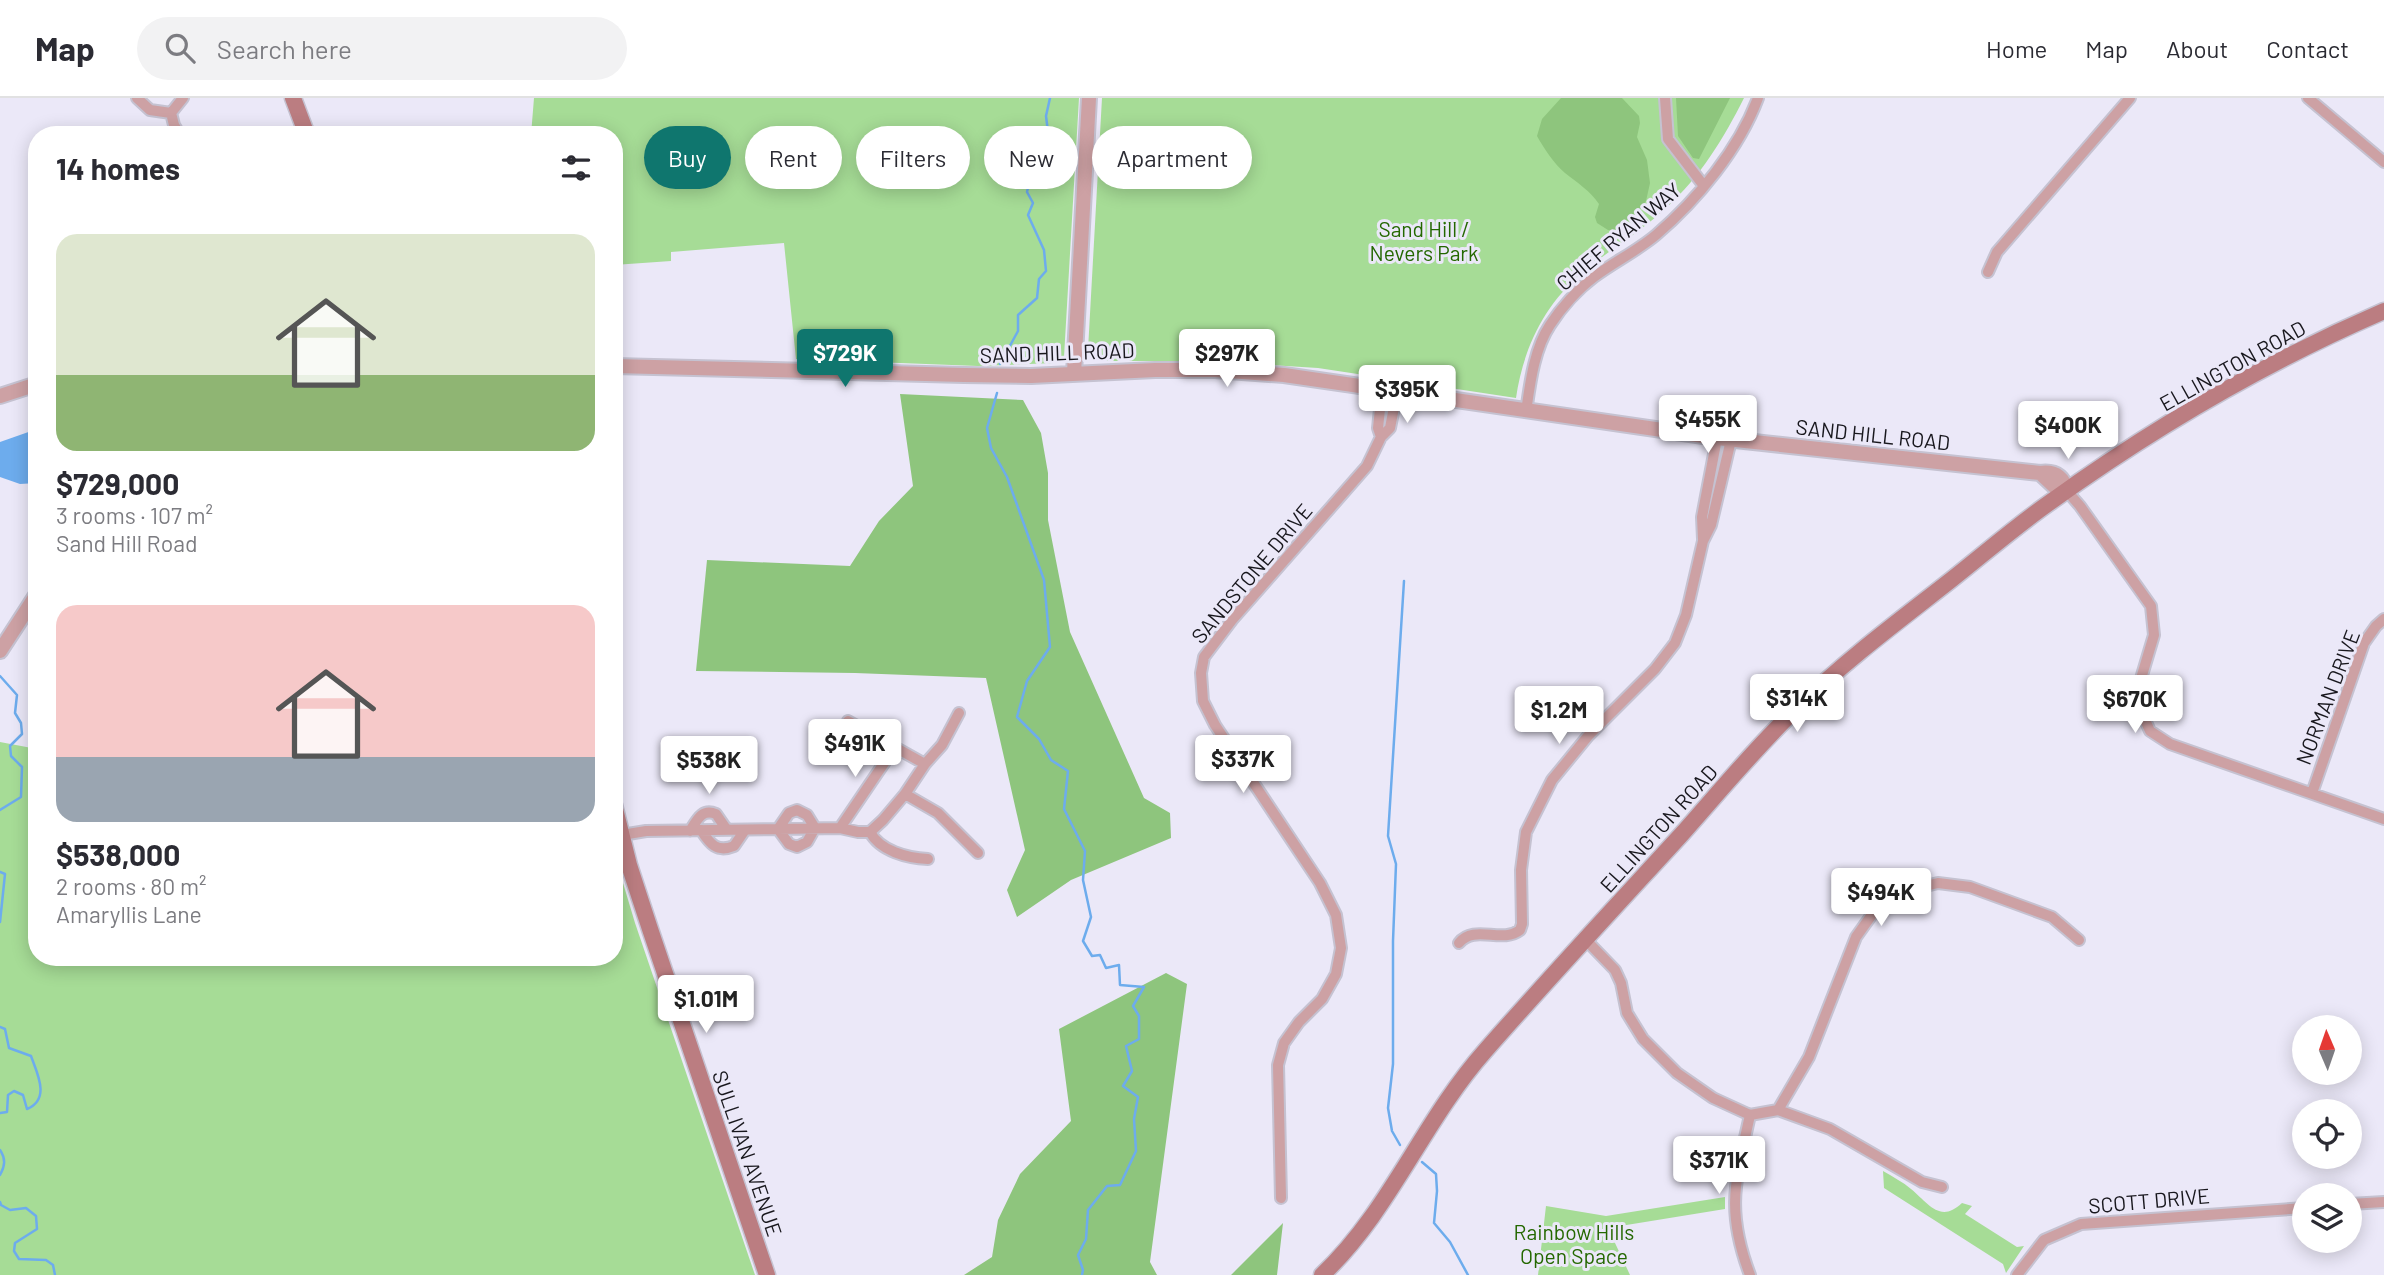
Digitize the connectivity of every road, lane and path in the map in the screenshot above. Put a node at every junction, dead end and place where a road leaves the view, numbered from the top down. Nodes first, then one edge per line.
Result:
1 (137, 98) edge
2 (183, 98) edge
3 (293, 98) edge
4 (1089, 98) edge
5 (1665, 98) edge
6 (1758, 98) edge
7 (2130, 98) edge
8 (2308, 98) edge
9 (170, 113) junction
10 (174, 126) edge
11 (302, 126) edge
12 (2382, 156) edge
13 (1704, 186) junction
14 (1989, 272) dead end
15 (2384, 311) edge
16 (623, 366) edge
17 (1074, 373) junction
18 (28, 387) edge
19 (1390, 391) junction
20 (0, 396) edge
21 (1525, 412) junction
22 (1724, 439) junction
23 (2067, 491) junction
24 (28, 608) edge
25 (2384, 619) edge
26 (0, 651) edge
27 (959, 713) dead end
28 (848, 720) dead end
29 (895, 747) junction
30 (925, 764) junction
31 (2312, 793) junction
32 (905, 794) junction
33 (2384, 819) edge
34 (815, 828) junction
35 (840, 828) junction
36 (778, 829) junction
37 (695, 830) junction
38 (727, 830) junction
39 (745, 830) junction
40 (870, 832) junction
41 (623, 835) edge
42 (623, 838) edge
43 (978, 853) dead end
44 (928, 859) dead end
45 (1586, 940) junction
46 (2080, 940) dead end
47 (1458, 943) dead end
48 (1778, 1110) junction
49 (1751, 1115) junction
50 (1942, 1187) dead end
51 (1280, 1198) dead end
52 (2384, 1202) edge
53 (2362, 1203) edge
54 (2292, 1209) edge
55 (767, 1275) edge
56 (1322, 1275) edge
57 (1750, 1275) edge
58 (2017, 1275) edge

1 - 9 street
2 - 9 street
3 - 11 main road
4 - 17 street
5 - 13 street
6 - 13 street, CHIEF RYAN WAY
7 - 14 street
8 - 12 street
9 - 10 street
13 - 21 street, CHIEF RYAN WAY
15 - 23 main road, ELLINGTON ROAD
16 - 17 street, SAND HILL ROAD
17 - 19 street, SAND HILL ROAD
18 - 20 street
19 - 21 street, SAND HILL ROAD
19 - 51 street, SANDSTONE DRIVE
21 - 22 street, SAND HILL ROAD
22 - 23 street, SAND HILL ROAD
22 - 47 street
23 - 31 street
23 - 45 main road, ELLINGTON ROAD
24 - 26 street
25 - 31 street, NORMAN DRIVE
27 - 30 street
28 - 29 street
29 - 30 street
29 - 35 street
30 - 32 street
31 - 33 street
32 - 40 street
32 - 43 street
34 - 35 street
34 - 36 street
34 - 36 street
34 - 36 street
35 - 40 street
36 - 39 street
37 - 38 street
37 - 38 street
37 - 39 street
37 - 41 street
38 - 39 street
40 - 44 street
42 - 55 main road, SULLIVAN AVENUE
45 - 49 street
45 - 56 main road, ELLINGTON ROAD
46 - 48 street
48 - 49 street
48 - 50 street
49 - 57 street
52 - 53 street
54 - 58 street, SCOTT DRIVE

